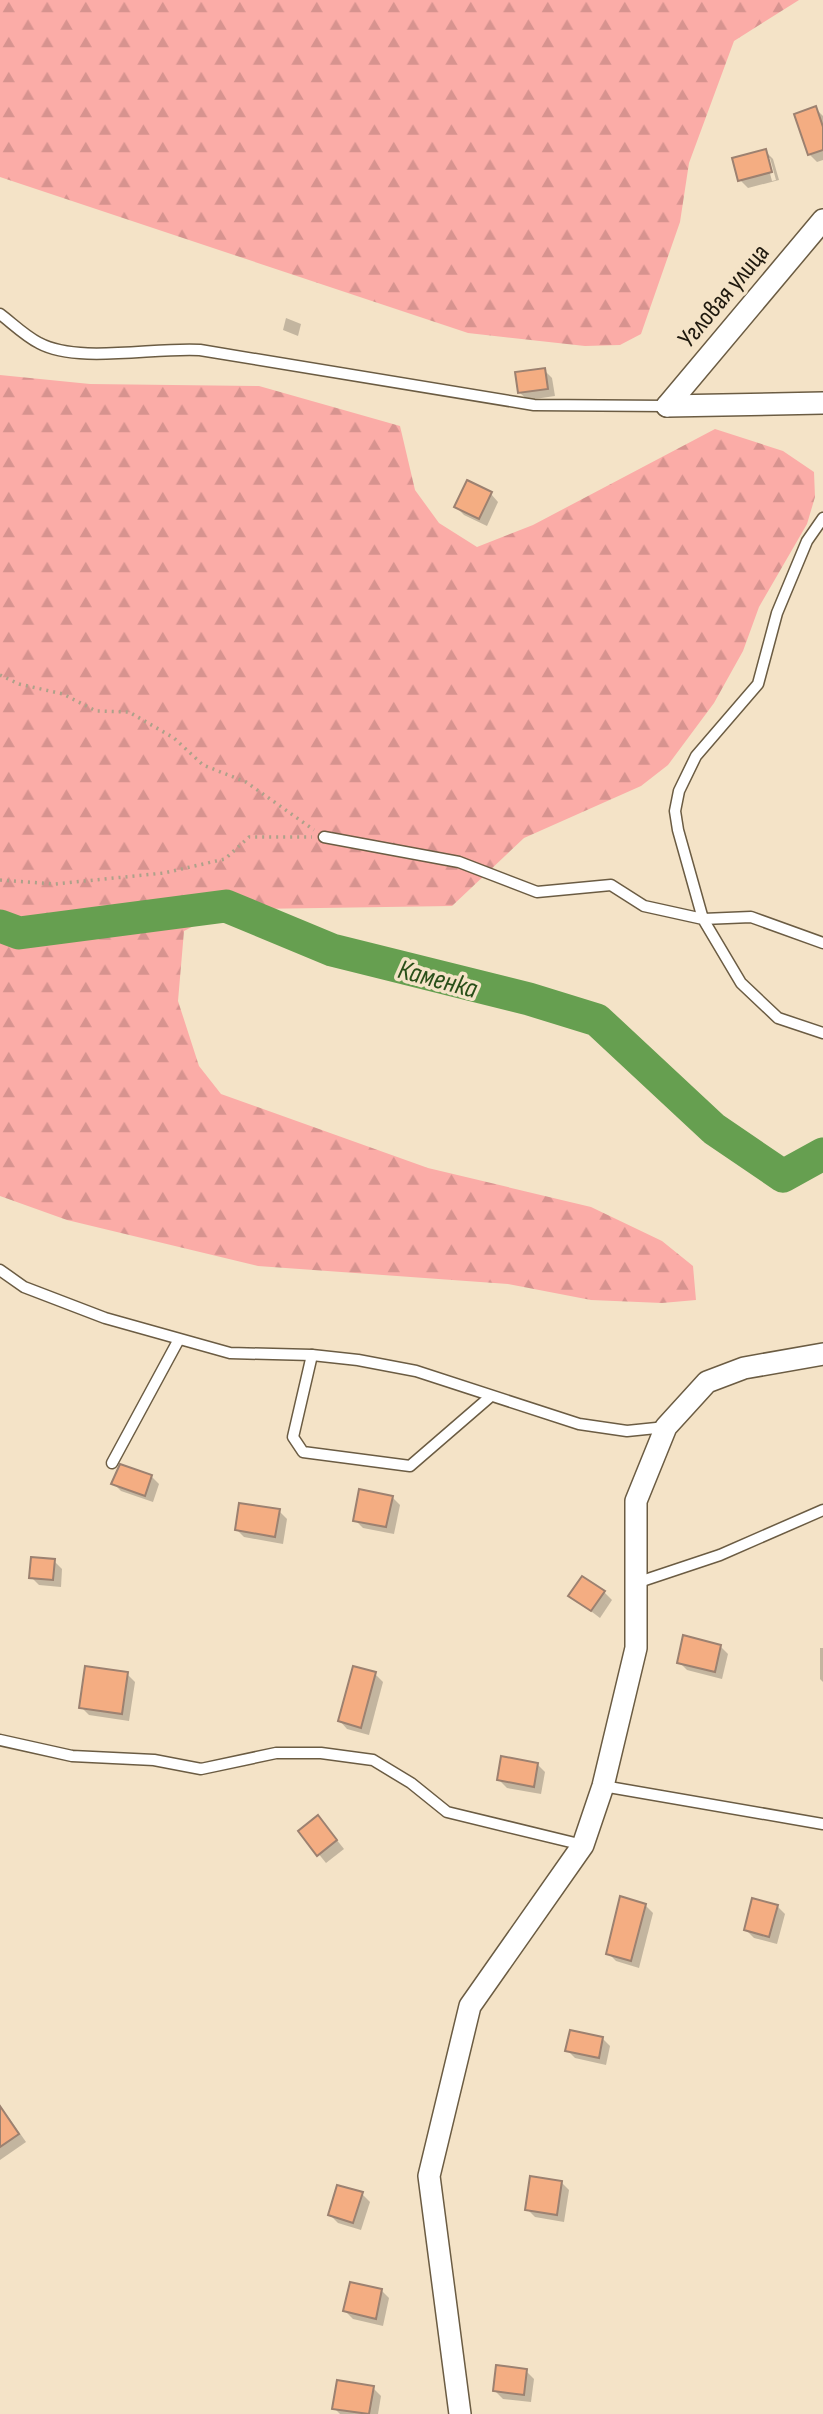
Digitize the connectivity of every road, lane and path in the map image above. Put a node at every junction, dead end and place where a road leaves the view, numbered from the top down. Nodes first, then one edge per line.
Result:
1 (823, 220) edge
2 (0, 314) edge
3 (823, 403) edge
4 (667, 406) junction
5 (823, 518) edge
6 (0, 675) edge
7 (324, 837) junction
8 (0, 880) edge
9 (703, 919) junction
10 (823, 943) edge
11 (823, 1033) edge
12 (0, 1270) edge
13 (178, 1341) junction
14 (823, 1354) edge
15 (312, 1355) junction
16 (491, 1396) junction
17 (666, 1427) junction
18 (112, 1462) dead end
19 (823, 1510) edge
20 (636, 1583) junction
21 (0, 1740) edge
22 (603, 1786) junction
23 (823, 1824) edge
24 (583, 1845) junction
25 (460, 2414) edge

1 - 4 street, Угловая улица
2 - 4 lane
3 - 4 street
5 - 9 lane
6 - 7 path
7 - 8 path
7 - 9 lane
9 - 10 lane
9 - 11 lane
12 - 13 lane
13 - 15 lane
13 - 18 lane
14 - 17 street
15 - 16 lane
15 - 16 lane
16 - 17 lane
17 - 20 street
19 - 20 lane
20 - 22 street
21 - 24 lane
22 - 23 lane
22 - 24 street
24 - 25 street

